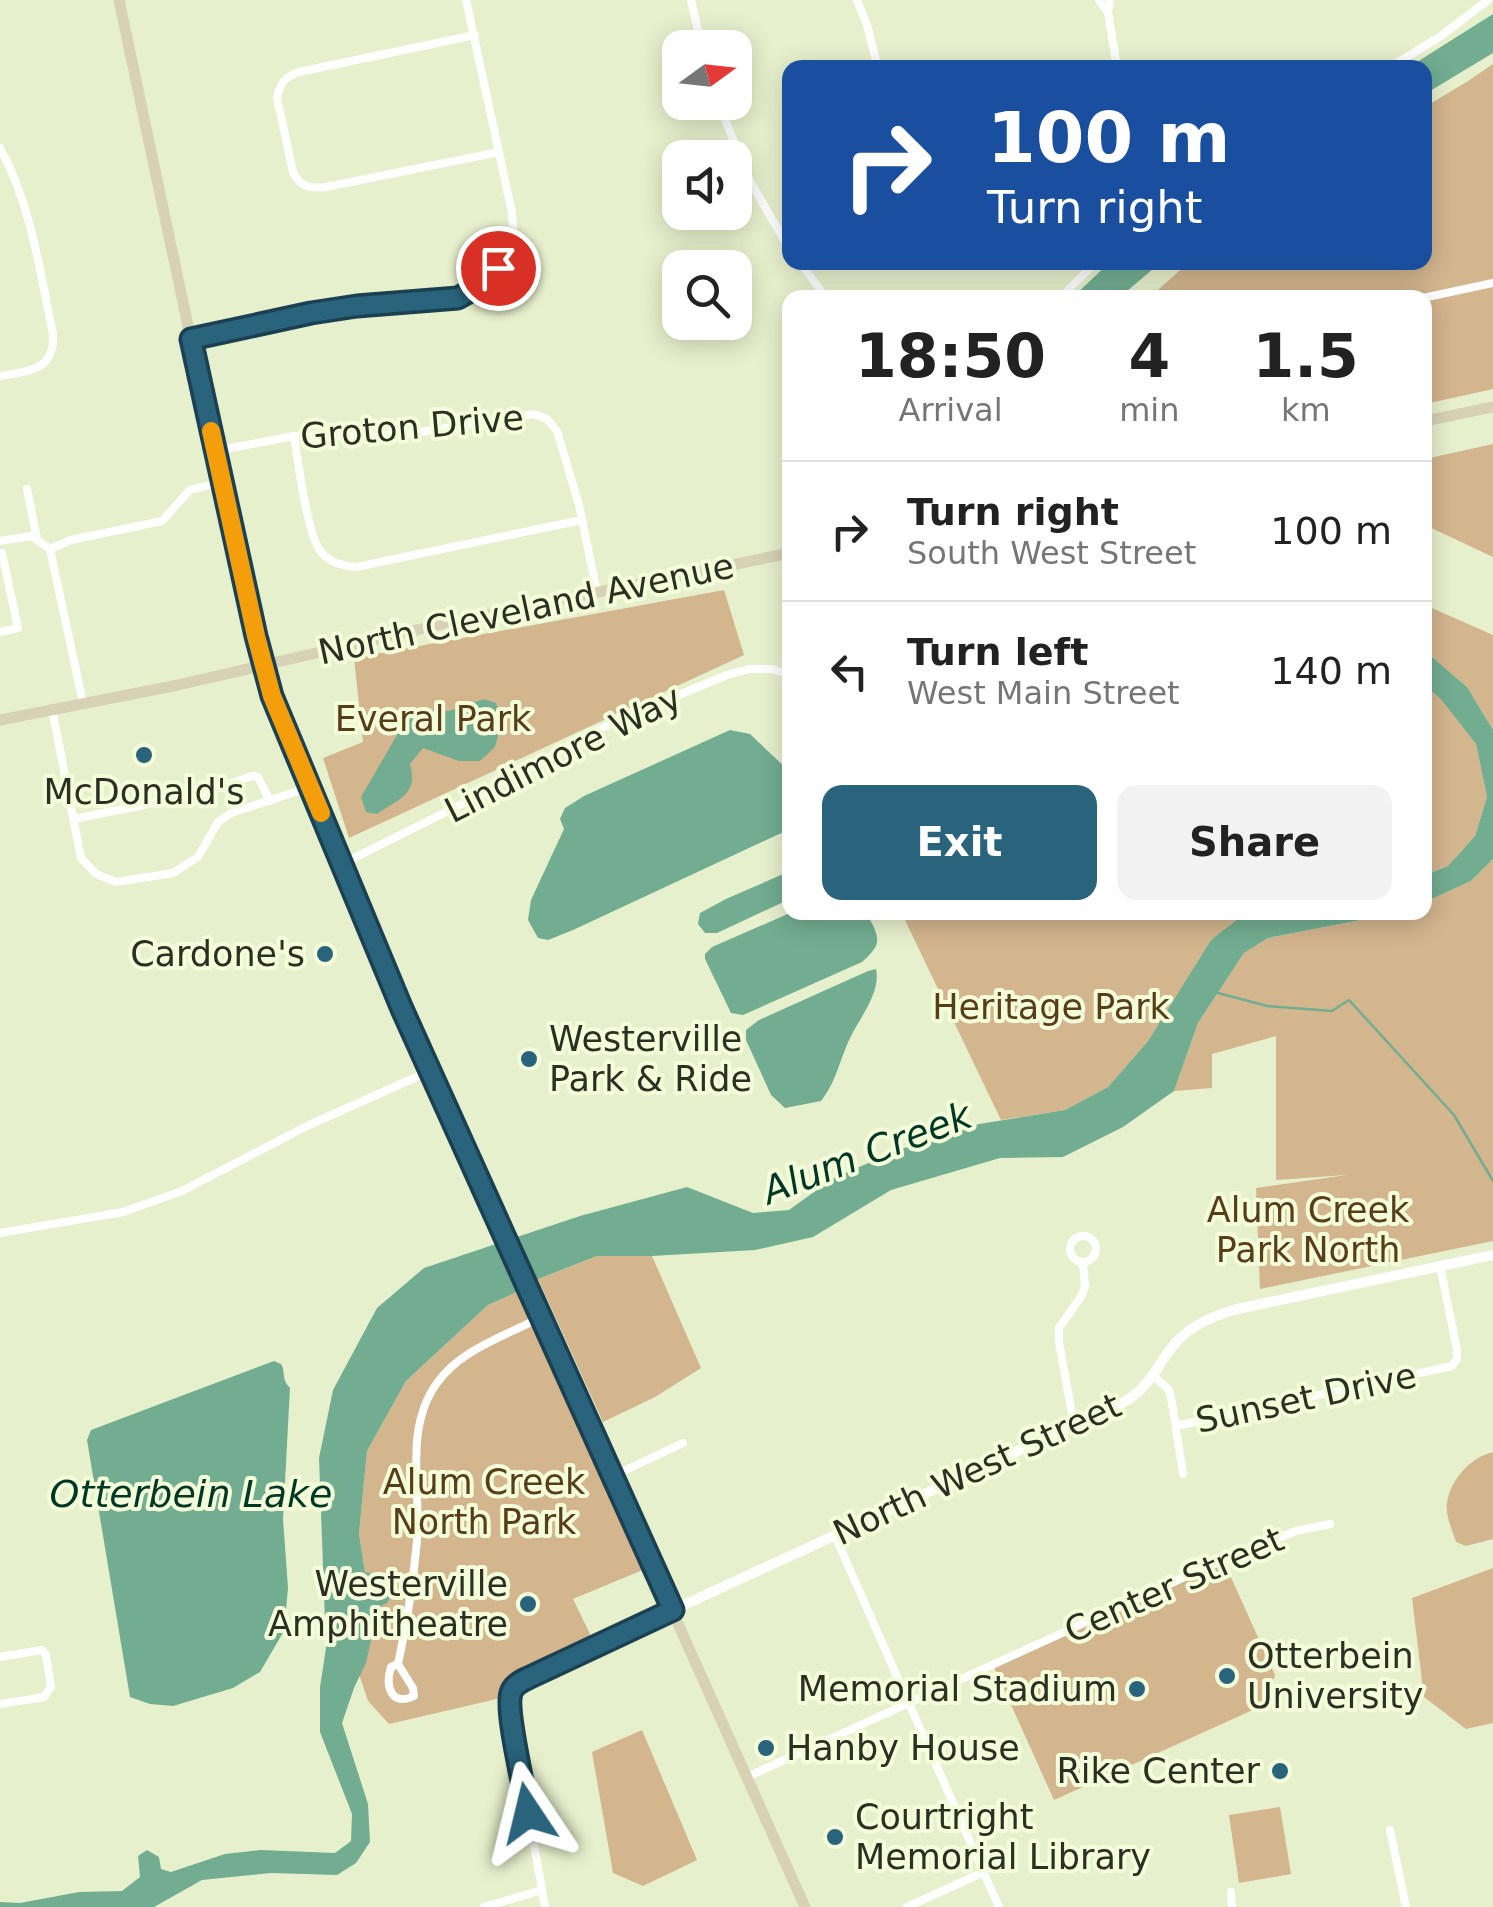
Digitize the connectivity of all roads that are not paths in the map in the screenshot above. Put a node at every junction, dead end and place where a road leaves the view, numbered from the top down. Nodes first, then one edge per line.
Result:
1 (118, 0) edge
2 (466, 0) edge
3 (691, 0) edge
4 (857, 0) edge
5 (1099, 0) edge
6 (1110, 0) edge
7 (1488, 0) edge
8 (1108, 12) junction
9 (698, 30) edge
10 (475, 34) junction
11 (876, 60) edge
12 (1116, 60) edge
13 (1402, 60) edge
14 (725, 120) edge
15 (0, 148) edge
16 (500, 152) junction
17 (782, 236) edge
18 (1088, 270) edge
19 (1493, 283) edge
20 (1068, 290) edge
21 (1432, 296) edge
22 (191, 339) junction
23 (0, 376) edge
24 (1493, 407) edge
25 (1432, 420) edge
26 (294, 436) junction
27 (215, 452) junction
28 (222, 482) junction
29 (26, 489) dead end
30 (582, 520) junction
31 (37, 539) junction
32 (0, 541) edge
33 (50, 549) junction
34 (0, 554) edge
35 (782, 555) edge
36 (597, 592) junction
37 (0, 632) edge
38 (263, 665) junction
39 (782, 673) edge
40 (84, 703) junction
41 (52, 709) junction
42 (0, 720) edge
43 (310, 787) junction
44 (270, 801) junction
45 (74, 818) junction
46 (342, 864) junction
47 (430, 1071) junction
48 (0, 1232) edge
49 (1493, 1255) edge
50 (1084, 1262) dead end
51 (1440, 1266) junction
52 (541, 1317) junction
53 (1154, 1376) junction
54 (1074, 1425) junction
55 (1176, 1426) junction
56 (683, 1444) dead end
57 (1183, 1474) dead end
58 (613, 1476) junction
59 (1330, 1524) dead end
60 (835, 1536) junction
61 (673, 1610) junction
62 (0, 1657) edge
63 (398, 1664) junction
64 (910, 1703) junction
65 (0, 1704) edge
66 (747, 1777) junction
67 (1390, 1830) dead end
68 (984, 1872) junction
69 (542, 1890) junction
70 (1231, 1892) dead end
71 (484, 1907) edge
72 (545, 1907) edge
73 (805, 1907) edge
74 (907, 1907) edge
75 (1000, 1907) edge
76 (1232, 1907) edge
77 (1406, 1907) edge

1 - 22 main road
2 - 10 street
3 - 9 street
4 - 11 street
5 - 8 street
6 - 8 street
7 - 13 street
8 - 12 street
10 - 16 street
10 - 16 street
14 - 17 street
15 - 23 street
16 - 22 street
18 - 20 street
19 - 21 street
22 - 27 main road
24 - 25 main road
26 - 27 street, Groton Drive
26 - 30 street, Groton Drive
26 - 30 street
27 - 28 main road
28 - 33 street
28 - 38 main road
29 - 31 street
30 - 36 street, Groton Drive
31 - 32 street
31 - 33 street
33 - 40 street
34 - 37 street
35 - 36 main road, North Cleveland Avenue
36 - 38 main road, North Cleveland Avenue
38 - 40 main road, North Cleveland Avenue
38 - 43 main road
39 - 46 street, Lindimore Way
40 - 41 main road, North Cleveland Avenue
41 - 42 main road, North Cleveland Avenue
41 - 45 street
43 - 44 street
43 - 46 main road
44 - 45 street
44 - 45 street
46 - 47 main road
47 - 48 street
47 - 52 main road
49 - 51 street, North West Street
50 - 54 street
51 - 53 street, North West Street
51 - 55 street, Sunset Drive
52 - 58 main road
52 - 63 street
53 - 54 street, North West Street
53 - 55 street
54 - 60 street, North West Street
55 - 57 street
56 - 58 street
58 - 61 main road
59 - 64 street, Center Street
60 - 61 street, North West Street
60 - 64 street
61 - 66 main road
61 - 69 street
62 - 65 street
63 - 63 street
64 - 66 street, Center Street
64 - 68 street
66 - 73 main road
67 - 77 street
68 - 74 street
68 - 75 street
69 - 71 street
69 - 72 street
70 - 76 street

